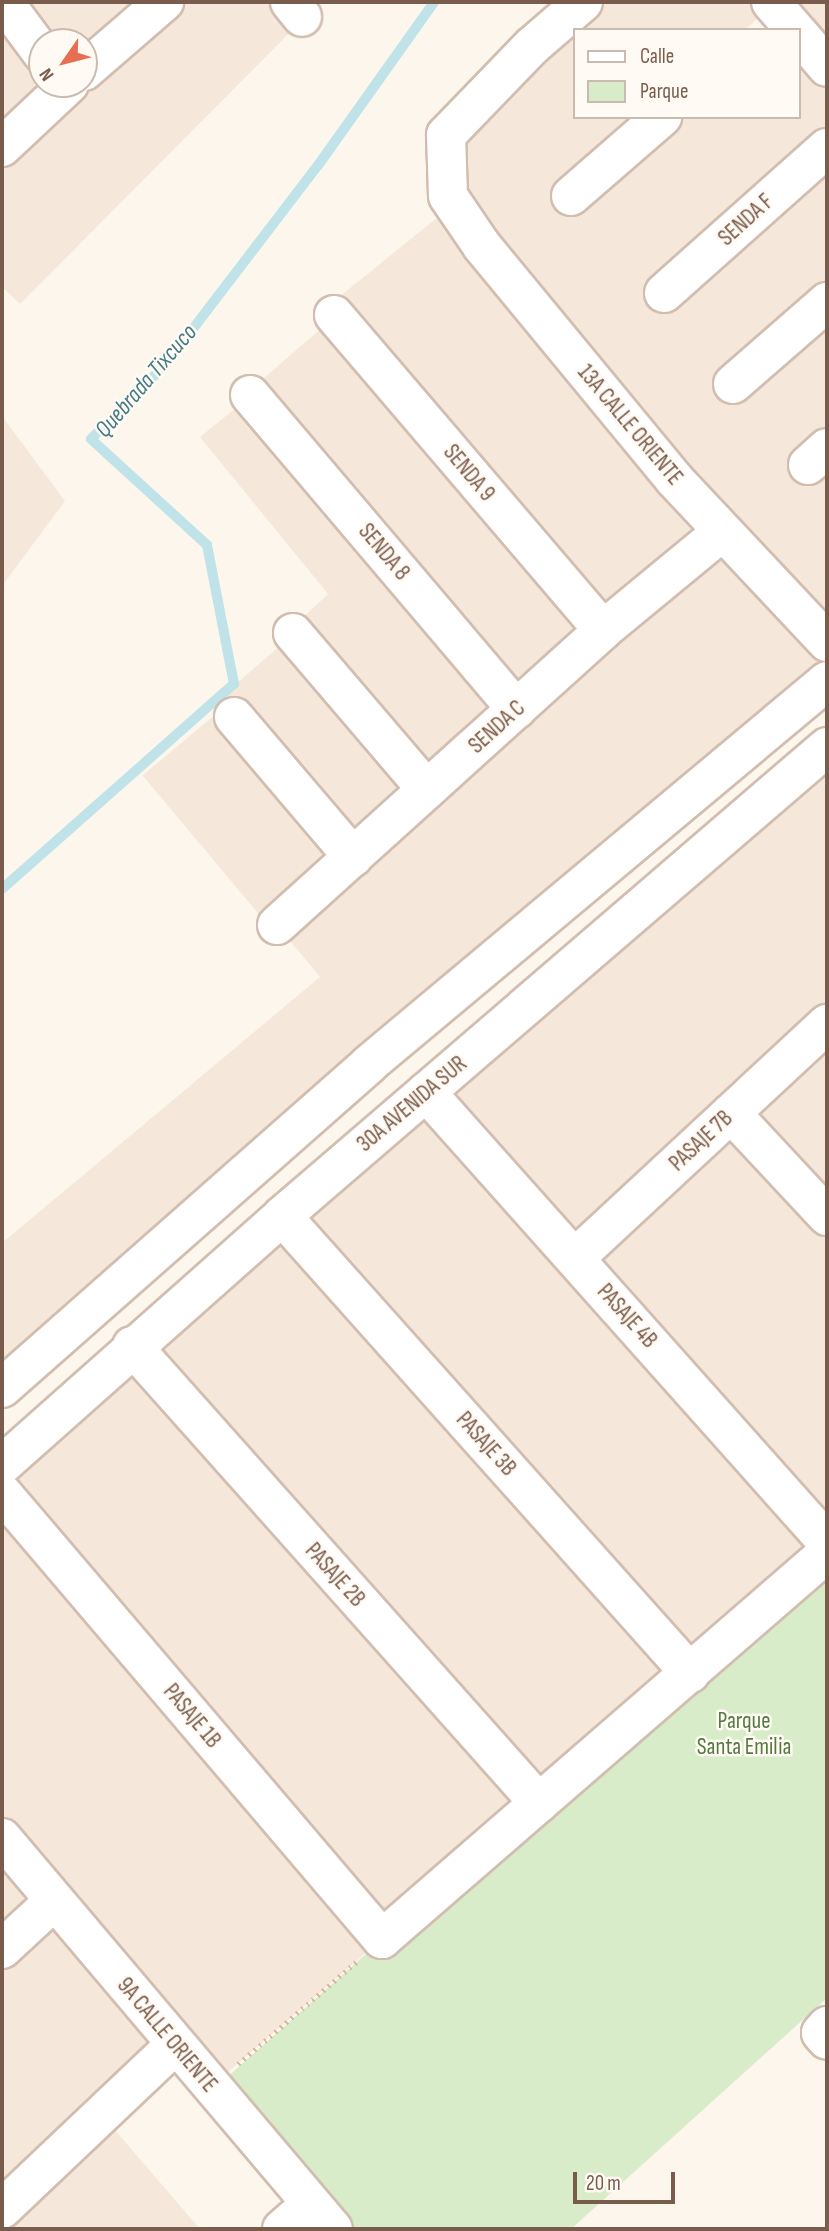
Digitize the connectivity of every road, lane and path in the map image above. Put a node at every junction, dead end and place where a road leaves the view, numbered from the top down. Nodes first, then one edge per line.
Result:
1 (4, 2) edge
2 (164, 2) edge
3 (583, 2) edge
4 (28, 34) edge
5 (801, 41) edge
6 (98, 58) edge
7 (827, 66) edge
8 (53, 98) edge
9 (660, 119) edge
10 (2, 147) edge
11 (827, 148) edge
12 (571, 196) dead end
13 (664, 293) dead end
14 (827, 302) edge
15 (334, 315) dead end
16 (733, 384) dead end
17 (250, 395) dead end
18 (722, 532) junction
19 (603, 631) junction
20 (293, 633) dead end
21 (827, 642) edge
22 (827, 681) edge
23 (516, 709) junction
24 (234, 717) dead end
25 (827, 747) edge
26 (428, 790) junction
27 (353, 857) junction
28 (277, 925) dead end
29 (827, 1024) edge
30 (426, 1092) junction
31 (731, 1113) junction
32 (282, 1216) junction
33 (827, 1216) edge
34 (575, 1258) junction
35 (143, 1265) junction
36 (177, 1307) junction
37 (132, 1346) junction
38 (2, 1388) edge
39 (2, 1465) edge
40 (2, 1493) edge
41 (827, 1542) edge
42 (827, 1553) edge
43 (690, 1673) junction
44 (539, 1803) junction
45 (2, 1838) edge
46 (54, 1901) junction
47 (382, 1939) junction
48 (2, 1949) edge
49 (175, 2045) junction
50 (211, 2087) junction
51 (2, 2209) edge
52 (322, 2216) edge
53 (282, 2229) edge

1 - 4 street
2 - 6 street
3 - 18 street, 13A CALLE ORIENTE
5 - 7 street
8 - 10 street
9 - 12 street
11 - 13 street, SENDA F
14 - 16 street
15 - 19 street, SENDA 9
17 - 23 street, SENDA 8
18 - 19 street, SENDA C
18 - 21 street, 13A CALLE ORIENTE
19 - 23 street, SENDA C
20 - 26 street
22 - 35 street
23 - 26 street, SENDA C
24 - 27 street
25 - 30 street, 30A AVENIDA SUR
26 - 27 street, SENDA C
27 - 28 street, SENDA C
29 - 31 street, PASAJE 7B
30 - 32 street, 30A AVENIDA SUR
30 - 34 street, PASAJE 4B
31 - 33 street
31 - 34 street, PASAJE 7B
32 - 36 street, 30A AVENIDA SUR
32 - 43 street, PASAJE 3B
34 - 41 street, PASAJE 4B
35 - 36 street
35 - 38 street
36 - 37 street, 30A AVENIDA SUR
37 - 39 street, 30A AVENIDA SUR
37 - 44 street, PASAJE 2B
40 - 47 street, PASAJE 1B
42 - 43 street
43 - 44 street
44 - 47 street
45 - 46 street, 9A CALLE ORIENTE
46 - 48 street
46 - 49 street, 9A CALLE ORIENTE
47 - 50 path
49 - 50 street, 9A CALLE ORIENTE
49 - 51 street
50 - 52 street, 9A CALLE ORIENTE
52 - 53 street

